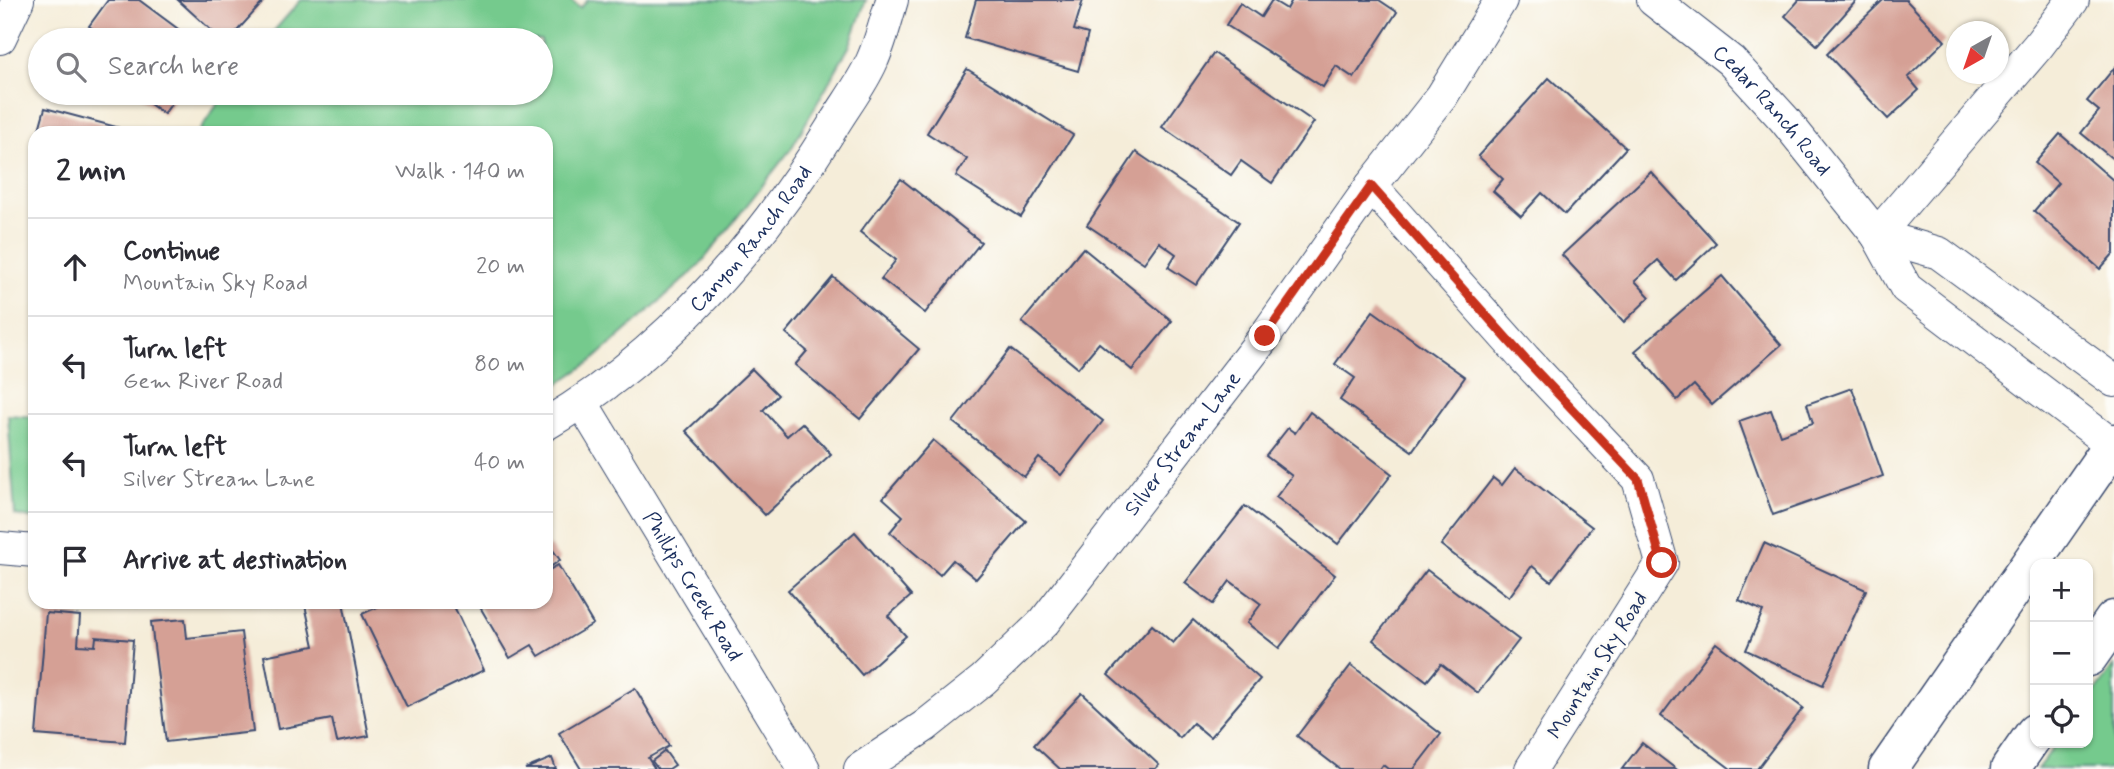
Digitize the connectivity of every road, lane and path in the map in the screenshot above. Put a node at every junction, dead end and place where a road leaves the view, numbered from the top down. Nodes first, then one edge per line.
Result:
1 (18, 0) edge
2 (892, 0) edge
3 (1502, 0) edge
4 (1653, 0) edge
5 (2073, 0) edge
6 (0, 38) edge
7 (1371, 186) junction
8 (1877, 235) junction
9 (2114, 381) edge
10 (582, 403) junction
11 (553, 420) edge
12 (2113, 445) edge
13 (0, 548) edge
14 (28, 550) edge
15 (2114, 620) edge
16 (2093, 650) edge
17 (2030, 740) edge
18 (804, 769) edge
19 (860, 769) edge
20 (1531, 769) edge
21 (1888, 769) edge
22 (2010, 769) edge

1 - 6 street
2 - 10 street, Canyon Ranch Road
3 - 7 street, Silver Stream Lane
4 - 8 street, Cedar Ranch Road
5 - 8 street
7 - 19 street, Silver Stream Lane
7 - 20 street, Mountain Sky Road
8 - 9 street
8 - 12 street, Cedar Ranch Road
10 - 11 street, Canyon Ranch Road
10 - 18 street, Phillips Creek Road
12 - 21 main road
13 - 14 street
15 - 16 main road
17 - 22 main road

